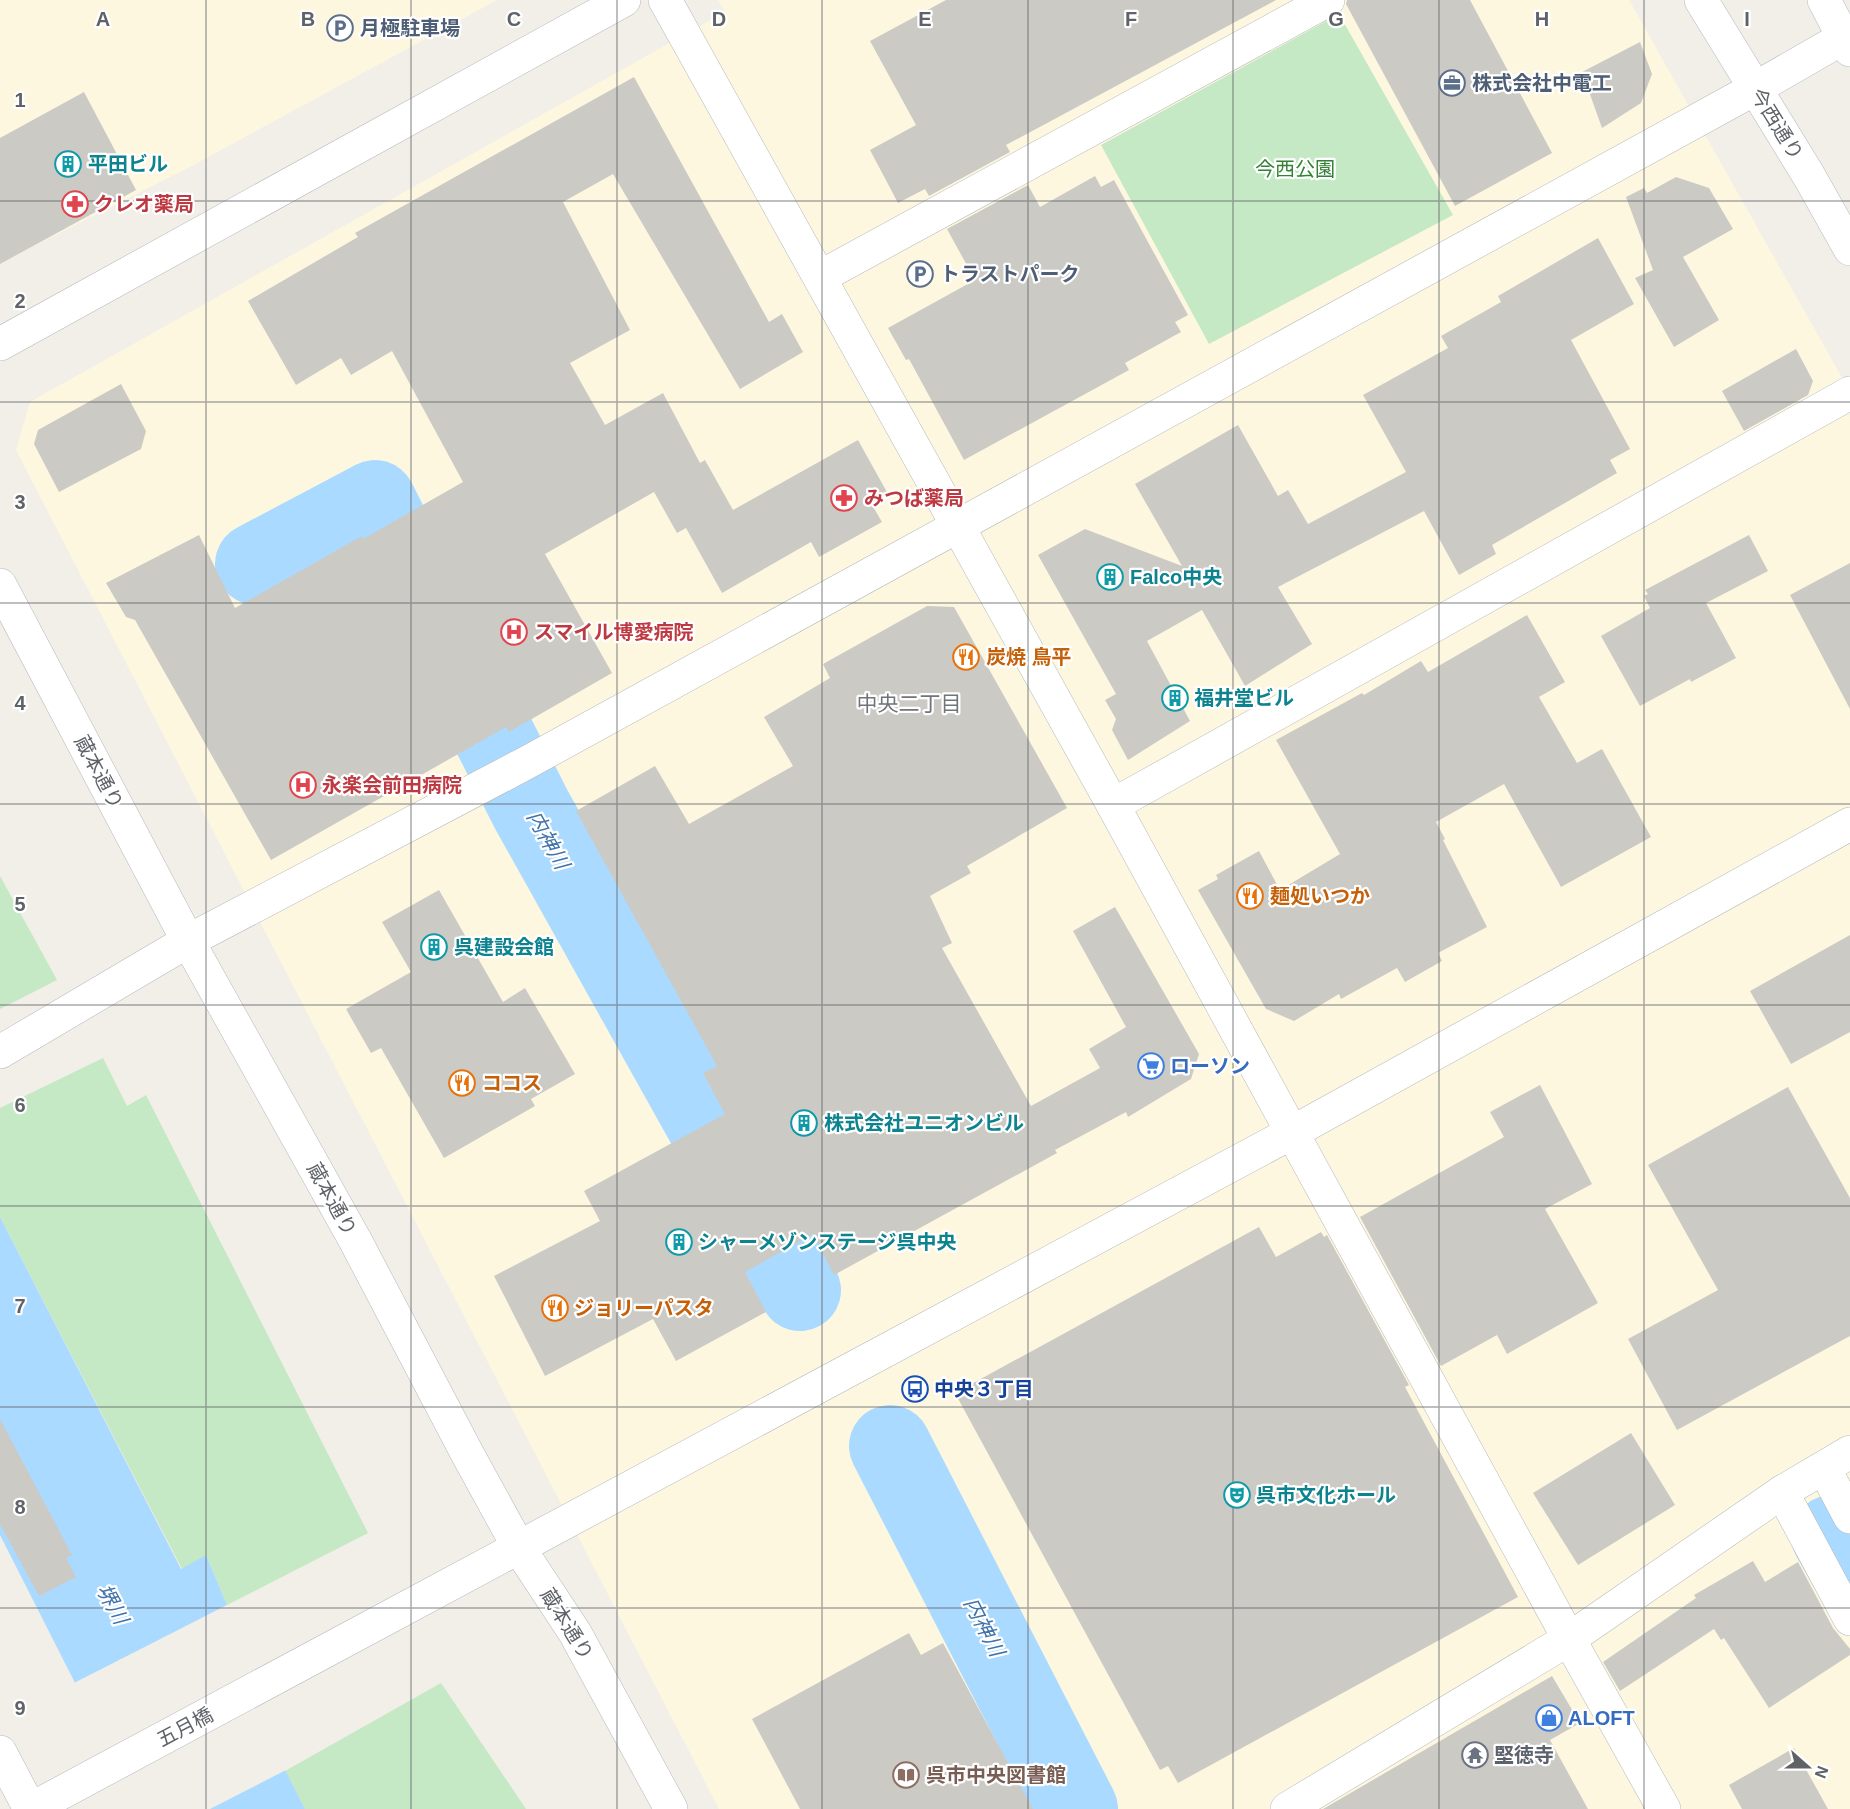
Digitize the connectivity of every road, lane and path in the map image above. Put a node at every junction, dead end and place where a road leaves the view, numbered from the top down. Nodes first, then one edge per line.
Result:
1 (624, 0) edge
2 (665, 0) edge
3 (1328, 0) edge
4 (1701, 0) edge
5 (1824, 0) edge
6 (1848, 40) edge
7 (1756, 88) junction
8 (1850, 249) edge
9 (820, 277) junction
10 (0, 344) edge
11 (1850, 393) edge
12 (958, 525) junction
13 (0, 585) edge
14 (1113, 805) junction
15 (1850, 824) edge
16 (188, 941) junction
17 (0, 1052) edge
18 (1293, 1132) junction
19 (1837, 1460) edge
20 (1782, 1492) junction
21 (1850, 1517) edge
22 (519, 1548) junction
23 (1850, 1619) edge
24 (1569, 1639) junction
25 (0, 1752) edge
26 (30, 1809) edge
27 (671, 1809) edge
28 (1287, 1809) edge
29 (1664, 1809) edge

1 - 10 street
2 - 9 street
3 - 9 street
4 - 7 street, 今西通り
5 - 6 street
6 - 7 street
7 - 8 street, 今西通り
7 - 12 street
9 - 12 street
11 - 14 street
12 - 14 street
12 - 16 street
13 - 16 street, 蔵本通り
14 - 18 street
15 - 18 street, 五月橋
16 - 17 street
16 - 22 street, 蔵本通り
18 - 22 street, 五月橋
18 - 24 street
19 - 20 street
19 - 21 street
20 - 23 street
20 - 24 street
22 - 26 street, 五月橋
22 - 27 street, 蔵本通り
24 - 28 street
24 - 29 street
25 - 26 street

